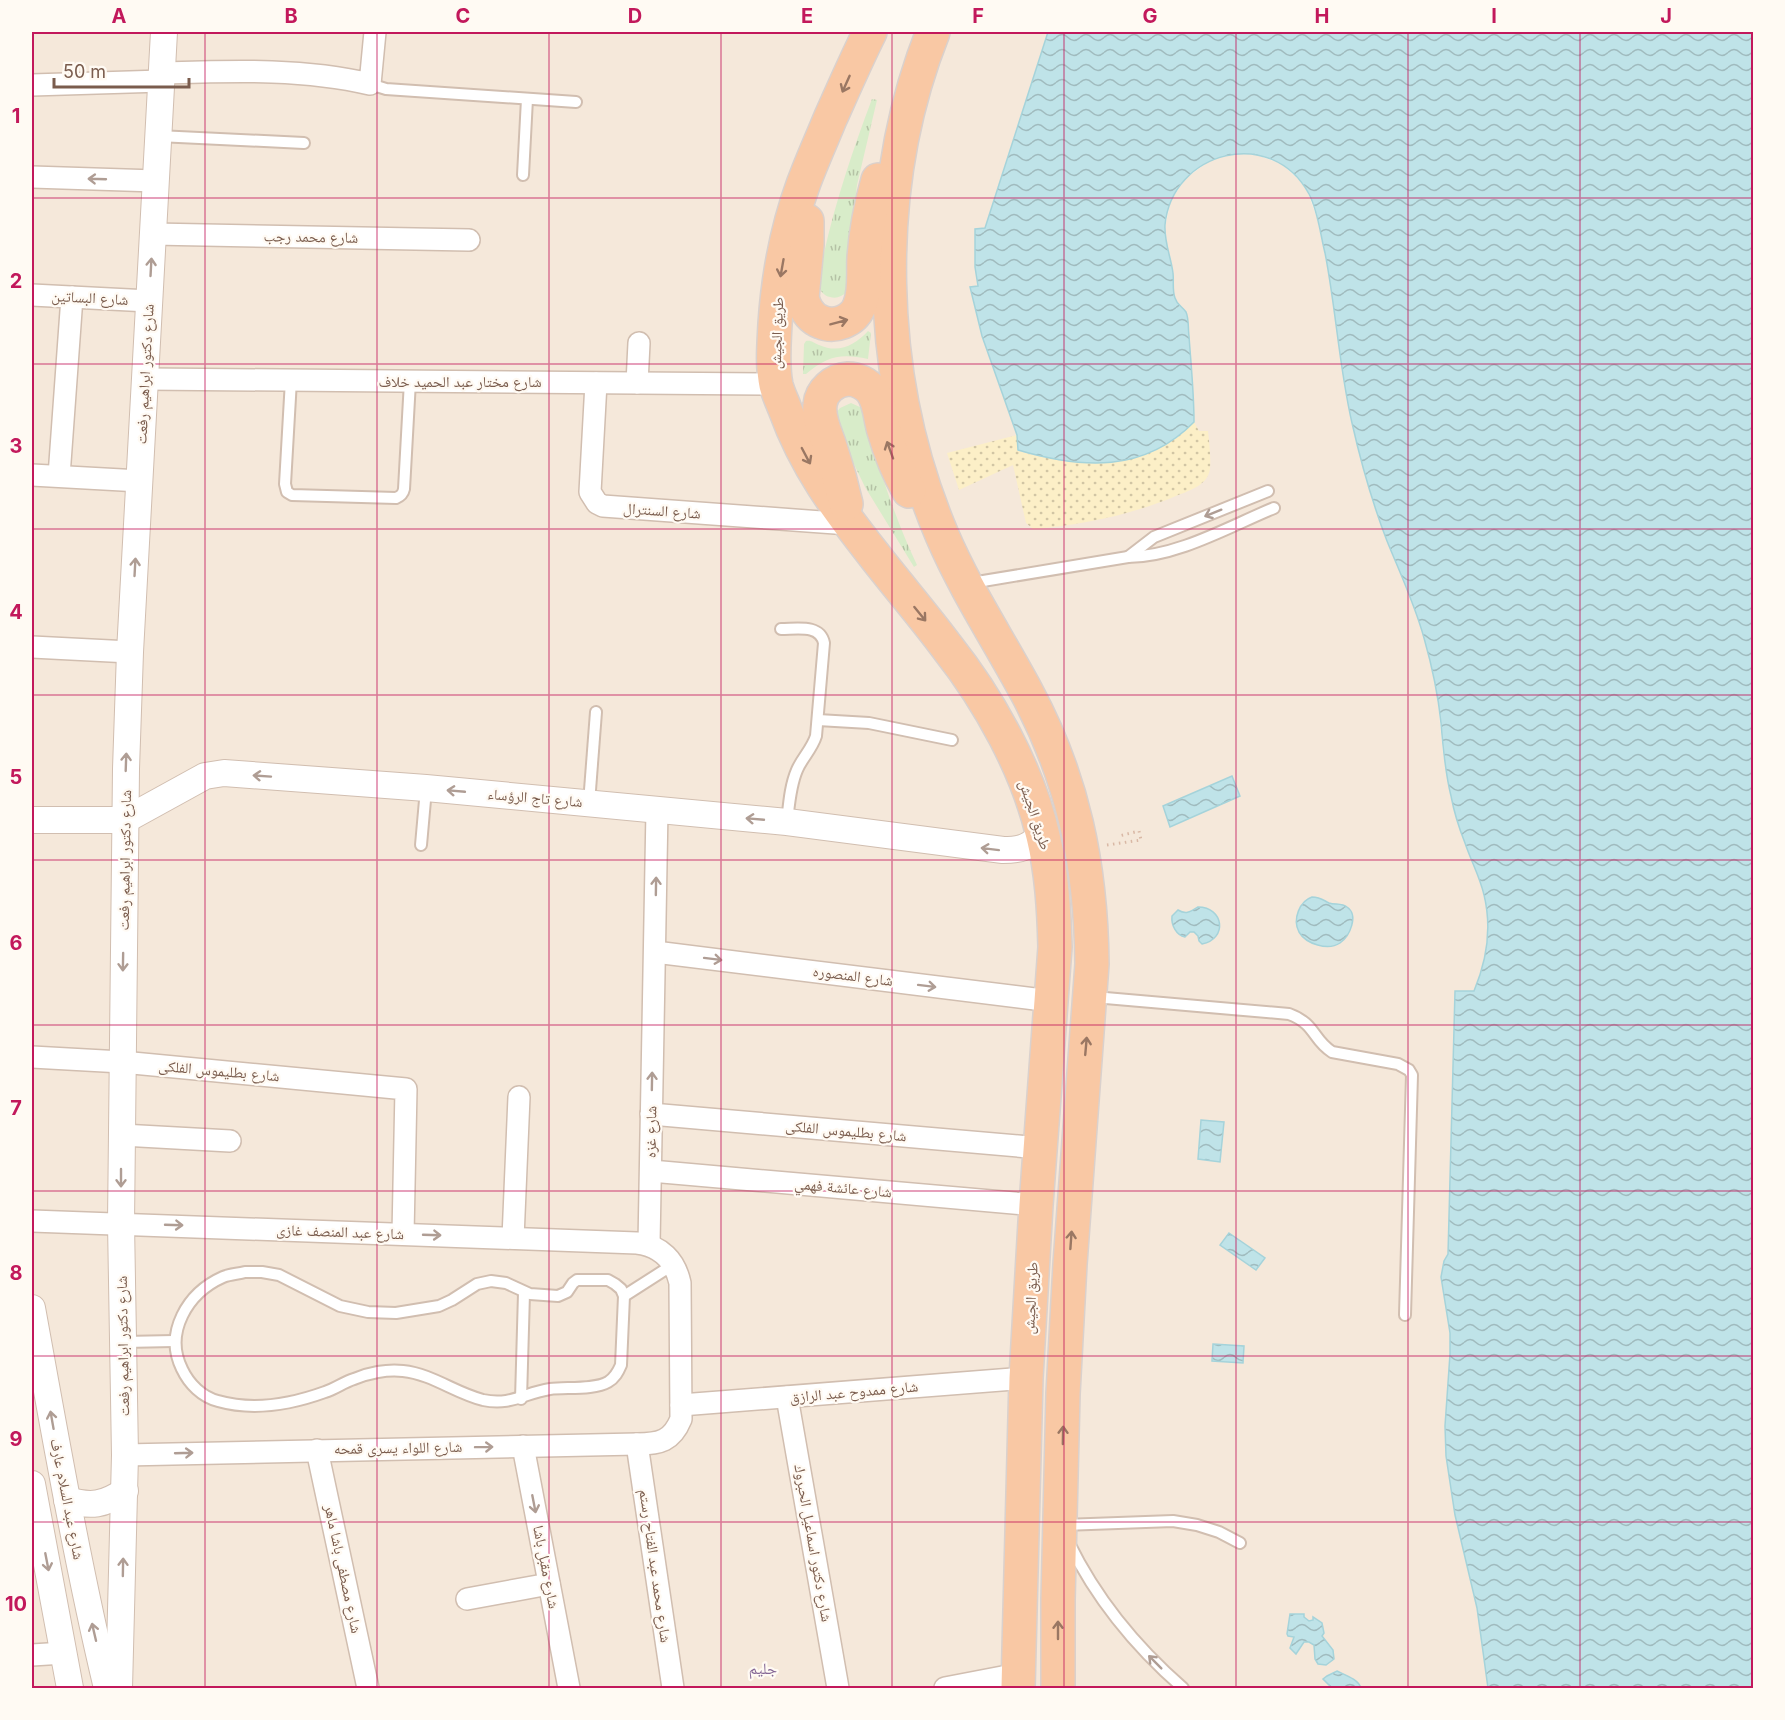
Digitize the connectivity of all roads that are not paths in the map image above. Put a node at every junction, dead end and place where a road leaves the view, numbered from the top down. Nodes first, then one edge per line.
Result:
1 (164, 32) edge
2 (375, 32) edge
3 (870, 32) edge
4 (933, 32) edge
5 (162, 77) junction
6 (370, 84) junction
7 (32, 85) edge
8 (527, 99) junction
9 (576, 102) dead end
10 (909, 106) junction
11 (158, 136) junction
12 (304, 143) dead end
13 (523, 175) dead end
14 (32, 177) edge
15 (156, 181) junction
16 (803, 187) junction
17 (153, 234) junction
18 (469, 240) dead end
19 (32, 295) edge
20 (72, 297) junction
21 (149, 300) junction
22 (639, 343) dead end
23 (145, 379) junction
24 (291, 380) junction
25 (410, 381) junction
26 (596, 383) junction
27 (637, 383) junction
28 (776, 384) junction
29 (32, 475) edge
30 (59, 476) junction
31 (140, 481) junction
32 (1268, 491) dead end
33 (1274, 508) dead end
34 (849, 524) junction
35 (942, 536) junction
36 (1128, 557) junction
37 (966, 584) junction
38 (781, 629) dead end
39 (32, 647) edge
40 (130, 652) junction
41 (596, 712) dead end
42 (818, 720) junction
43 (952, 740) dead end
44 (426, 788) junction
45 (589, 803) junction
46 (657, 810) junction
47 (32, 820) edge
48 (125, 820) junction
49 (787, 822) junction
50 (1043, 834) junction
51 (422, 845) dead end
52 (655, 952) junction
53 (1090, 997) junction
54 (1051, 1001) junction
55 (32, 1058) edge
56 (122, 1062) junction
57 (519, 1097) dead end
58 (651, 1114) junction
59 (122, 1135) junction
60 (230, 1141) dead end
61 (1040, 1148) junction
62 (651, 1171) junction
63 (1036, 1205) junction
64 (32, 1221) edge
65 (121, 1223) junction
66 (403, 1234) junction
67 (513, 1238) junction
68 (649, 1244) junction
69 (674, 1264) junction
70 (524, 1293) junction
71 (624, 1296) junction
72 (32, 1308) edge
73 (1405, 1315) dead end
74 (174, 1341) junction
75 (123, 1342) junction
76 (1026, 1378) junction
77 (787, 1397) junction
78 (520, 1399) junction
79 (681, 1405) junction
80 (637, 1444) junction
81 (523, 1446) junction
82 (318, 1450) junction
83 (125, 1455) junction
84 (32, 1484) edge
85 (124, 1491) junction
86 (67, 1500) junction
87 (1061, 1525) junction
88 (1240, 1543) dead end
89 (549, 1584) junction
90 (467, 1599) dead end
91 (64, 1653) junction
92 (32, 1655) edge
93 (1018, 1681) edge
94 (70, 1689) edge
95 (107, 1689) edge
96 (119, 1689) edge
97 (368, 1689) edge
98 (568, 1689) edge
99 (673, 1689) edge
100 (838, 1689) edge
101 (945, 1689) edge
102 (1058, 1689) edge
103 (1183, 1689) edge

1 - 5 street, شارع دكتور ابراهيم رفعت
2 - 6 street
3 -> 16 highway, طريق الجيش
4 - 10 highway
5 - 6 street
5 - 7 street
5 - 11 street, شارع دكتور ابراهيم رفعت
6 - 8 lane
8 - 9 lane
8 - 13 lane
16 -> 10 highway
10 - 35 highway
11 - 12 lane
11 - 15 street, شارع دكتور ابراهيم رفعت
15 -> 14 street
15 - 17 street, شارع دكتور ابراهيم رفعت
16 -> 28 highway, طريق الجيش
17 - 18 street, شارع محمد رجب
21 -> 17 street, شارع دكتور ابراهيم رفعت
19 - 20 street, شارع البساتين
20 - 21 street, شارع البساتين
20 - 30 street
21 - 23 street, شارع دكتور ابراهيم رفعت
22 - 27 street
23 - 24 street, شارع مختار عبد الحميد خلاف
23 - 31 street, شارع دكتور ابراهيم رفعت
24 - 25 street, شارع مختار عبد الحميد خلاف
24 - 25 lane
25 - 26 street, شارع مختار عبد الحميد خلاف
26 - 27 street, شارع مختار عبد الحميد خلاف
26 - 34 street, شارع السنترال
27 - 28 street, شارع مختار عبد الحميد خلاف
28 -> 34 highway, طريق الجيش
29 - 30 street
30 - 31 street
40 -> 31 street, شارع دكتور ابراهيم رفعت
32 -> 36 lane
33 - 36 lane
35 -> 34 highway
34 -> 50 highway, طريق الجيش
35 - 37 highway
36 - 37 lane
37 - 53 highway
38 - 42 lane
39 - 40 street
48 -> 40 street, شارع دكتور ابراهيم رفعت
41 - 45 lane
42 - 43 lane
42 - 49 lane
45 -> 44 street, شارع تاج الرؤساء
44 -> 48 street, شارع تاج الرؤساء
44 - 51 lane
45 - 46 street, شارع تاج الرؤساء
49 -> 46 street, شارع تاج الرؤساء
52 -> 46 street, شارع غزه
47 - 48 street, شارع تاج الرؤساء
48 -> 56 street, شارع دكتور ابراهيم رفعت
50 -> 49 street, شارع تاج الرؤساء
50 - 54 highway, طريق الجيش
52 -> 54 street, شارع المنصوره
58 -> 52 street, شارع غزه
53 - 73 lane
87 -> 53 highway
54 - 61 highway, طريق الجيش
55 - 56 street, شارع بطليموس الفلكى
56 - 59 street, شارع دكتور ابراهيم رفعت
56 - 66 street, شارع بطليموس الفلكى
57 - 67 street
58 - 61 street, شارع بطليموس الفلكى
58 - 62 street, شارع غزه
59 - 60 street
59 -> 65 street, شارع دكتور ابراهيم رفعت
61 - 63 highway, طريق الجيش
62 - 63 street, شارع عائشة فهمي
62 - 68 street, شارع غزه
63 - 76 highway, طريق الجيش
64 - 65 street, شارع عبد المنصف غازى
65 -> 66 street, شارع عبد المنصف غازى
65 - 75 street, شارع دكتور ابراهيم رفعت
66 -> 67 street, شارع عبد المنصف غازى
67 - 68 street, شارع عبد المنصف غازى
68 - 69 street
69 - 71 lane
69 - 79 street
70 - 71 lane
70 - 74 lane
70 - 78 lane
71 - 78 lane
86 -> 72 street, شارع عبد السلام عارف
74 - 75 lane
74 - 78 lane
75 - 83 street, شارع دكتور ابراهيم رفعت
76 - 77 street, شارع ممدوح عبد الرازق
76 - 93 highway, طريق الجيش
77 - 79 street, شارع ممدوح عبد الرازق
77 - 100 street, شارع دكتور اسماعيل الحبروك
79 - 80 street, شارع اللواء يسرى قمحه
80 - 81 street, شارع اللواء يسرى قمحه
80 - 99 street, شارع محمد عبد الفتاح رستم
82 -> 81 street, شارع اللواء يسرى قمحه
81 -> 89 street, شارع مقبل باشا
83 -> 82 street, شارع اللواء يسرى قمحه
82 - 97 street, شارع مصطفى باشا ماهر
83 - 85 street, شارع دكتور ابراهيم رفعت
84 -> 91 street
85 - 86 street
96 -> 85 street, شارع دكتور ابراهيم رفعت
95 -> 86 street, شارع عبد السلام عارف
87 - 88 lane
102 -> 87 highway
103 -> 87 lane
89 - 90 street
89 - 98 street, شارع مقبل باشا
91 - 92 street
91 - 94 street
93 - 101 street

